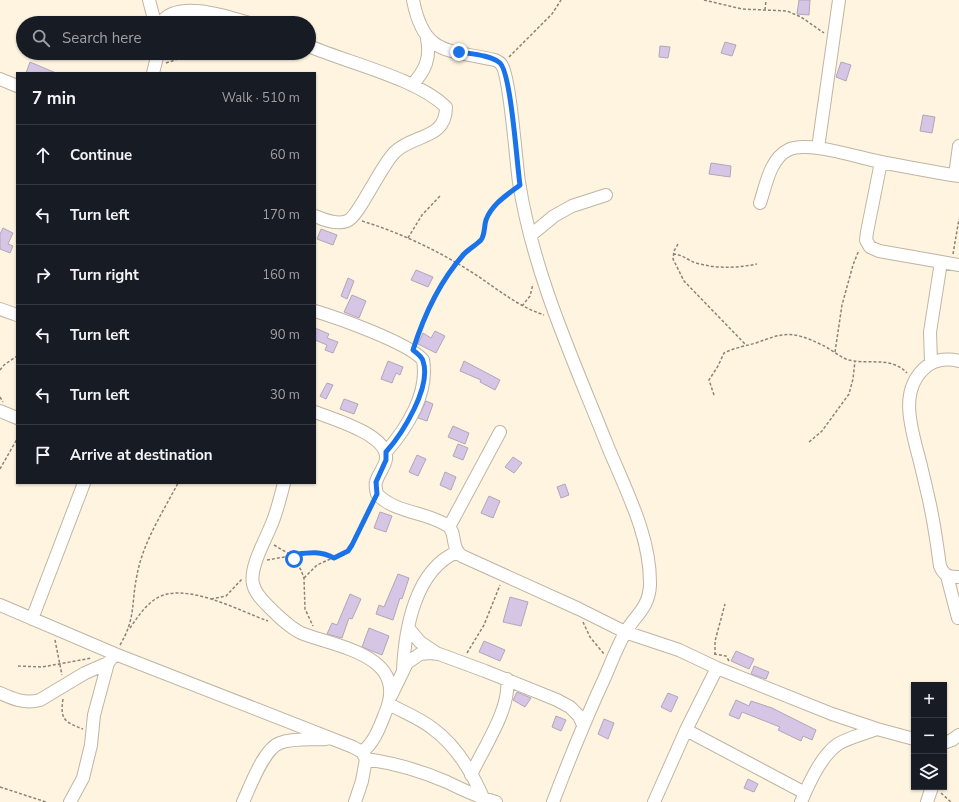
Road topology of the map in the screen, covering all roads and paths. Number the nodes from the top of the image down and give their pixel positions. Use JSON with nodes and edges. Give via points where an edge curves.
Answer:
{"nodes":[{"id":1,"x":149,"y":0,"type":"edge"},
{"id":2,"x":412,"y":0,"type":"edge"},
{"id":3,"x":561,"y":0,"type":"edge"},
{"id":4,"x":704,"y":0,"type":"edge"},
{"id":5,"x":766,"y":0,"type":"edge"},
{"id":6,"x":840,"y":0,"type":"edge"},
{"id":7,"x":765,"y":10,"type":"junction"},
{"id":8,"x":153,"y":16,"type":"edge"},
{"id":9,"x":164,"y":16,"type":"edge"},
{"id":10,"x":228,"y":16,"type":"edge"},
{"id":11,"x":427,"y":39,"type":"junction"},
{"id":12,"x":833,"y":41,"type":"junction"},
{"id":13,"x":316,"y":49,"type":"edge"},
{"id":14,"x":176,"y":60,"type":"edge"},
{"id":15,"x":156,"y":64,"type":"edge"},
{"id":16,"x":502,"y":64,"type":"junction"},
{"id":17,"x":0,"y":79,"type":"edge"},
{"id":18,"x":412,"y":85,"type":"junction"},
{"id":19,"x":16,"y":86,"type":"edge"},
{"id":20,"x":959,"y":146,"type":"edge"},
{"id":21,"x":818,"y":148,"type":"junction"},
{"id":22,"x":881,"y":162,"type":"junction"},
{"id":23,"x":957,"y":176,"type":"edge"},
{"id":24,"x":520,"y":185,"type":"junction"},
{"id":25,"x":606,"y":195,"type":"dead end"},
{"id":26,"x":440,"y":196,"type":"dead end"},
{"id":27,"x":760,"y":202,"type":"dead end"},
{"id":28,"x":316,"y":216,"type":"edge"},
{"id":29,"x":353,"y":218,"type":"junction"},
{"id":30,"x":959,"y":219,"type":"edge"},
{"id":31,"x":531,"y":235,"type":"junction"},
{"id":32,"x":408,"y":238,"type":"junction"},
{"id":33,"x":866,"y":240,"type":"junction"},
{"id":34,"x":678,"y":244,"type":"dead end"},
{"id":35,"x":673,"y":254,"type":"junction"},
{"id":36,"x":457,"y":263,"type":"junction"},
{"id":37,"x":951,"y":263,"type":"edge"},
{"id":38,"x":757,"y":264,"type":"dead end"},
{"id":39,"x":0,"y":309,"type":"edge"},
{"id":40,"x":316,"y":311,"type":"edge"},
{"id":41,"x":16,"y":315,"type":"edge"},
{"id":42,"x":557,"y":319,"type":"junction"},
{"id":43,"x":746,"y":345,"type":"junction"},
{"id":44,"x":413,"y":350,"type":"junction"},
{"id":45,"x":836,"y":352,"type":"junction"},
{"id":46,"x":16,"y":357,"type":"edge"},
{"id":47,"x":855,"y":361,"type":"junction"},
{"id":48,"x":959,"y":361,"type":"edge"},
{"id":49,"x":931,"y":363,"type":"junction"},
{"id":50,"x":0,"y":370,"type":"edge"},
{"id":51,"x":912,"y":384,"type":"junction"},
{"id":52,"x":714,"y":395,"type":"dead end"},
{"id":53,"x":0,"y":411,"type":"edge"},
{"id":54,"x":316,"y":412,"type":"edge"},
{"id":55,"x":16,"y":418,"type":"edge"},
{"id":56,"x":500,"y":432,"type":"dead end"},
{"id":57,"x":16,"y":441,"type":"edge"},
{"id":58,"x":809,"y":442,"type":"dead end"},
{"id":59,"x":386,"y":452,"type":"junction"},
{"id":60,"x":0,"y":469,"type":"edge"},
{"id":61,"x":84,"y":484,"type":"edge"},
{"id":62,"x":177,"y":484,"type":"edge"},
{"id":63,"x":284,"y":484,"type":"edge"},
{"id":64,"x":377,"y":494,"type":"junction"},
{"id":65,"x":449,"y":527,"type":"junction"},
{"id":66,"x":265,"y":541,"type":"junction"},
{"id":67,"x":457,"y":552,"type":"junction"},
{"id":68,"x":291,"y":555,"type":"junction"},
{"id":69,"x":334,"y":558,"type":"junction"},
{"id":70,"x":255,"y":566,"type":"junction"},
{"id":71,"x":504,"y":576,"type":"junction"},
{"id":72,"x":953,"y":576,"type":"edge"},
{"id":73,"x":304,"y":578,"type":"junction"},
{"id":74,"x":210,"y":599,"type":"junction"},
{"id":75,"x":725,"y":604,"type":"dead end"},
{"id":76,"x":0,"y":605,"type":"edge"},
{"id":77,"x":579,"y":609,"type":"junction"},
{"id":78,"x":958,"y":618,"type":"edge"},
{"id":79,"x":32,"y":619,"type":"junction"},
{"id":80,"x":272,"y":622,"type":"dead end"},
{"id":81,"x":54,"y":628,"type":"junction"},
{"id":82,"x":130,"y":628,"type":"junction"},
{"id":83,"x":409,"y":629,"type":"junction"},
{"id":84,"x":625,"y":632,"type":"junction"},
{"id":85,"x":322,"y":640,"type":"junction"},
{"id":86,"x":439,"y":654,"type":"junction"},
{"id":87,"x":111,"y":658,"type":"junction"},
{"id":88,"x":452,"y":659,"type":"junction"},
{"id":89,"x":59,"y":663,"type":"junction"},
{"id":90,"x":610,"y":665,"type":"junction"},
{"id":91,"x":18,"y":666,"type":"dead end"},
{"id":92,"x":717,"y":668,"type":"junction"},
{"id":93,"x":402,"y":671,"type":"junction"},
{"id":94,"x":507,"y":679,"type":"junction"},
{"id":95,"x":64,"y":685,"type":"junction"},
{"id":96,"x":0,"y":693,"type":"edge"},
{"id":97,"x":390,"y":700,"type":"junction"},
{"id":98,"x":583,"y":725,"type":"junction"},
{"id":99,"x":686,"y":730,"type":"junction"},
{"id":100,"x":876,"y":730,"type":"junction"},
{"id":101,"x":92,"y":732,"type":"junction"},
{"id":102,"x":959,"y":734,"type":"edge"},
{"id":103,"x":911,"y":738,"type":"edge"},
{"id":104,"x":331,"y":739,"type":"junction"},
{"id":105,"x":947,"y":744,"type":"edge"},
{"id":106,"x":364,"y":755,"type":"junction"},
{"id":107,"x":471,"y":775,"type":"junction"},
{"id":108,"x":0,"y":787,"type":"edge"},
{"id":109,"x":935,"y":790,"type":"edge"},
{"id":110,"x":937,"y":790,"type":"edge"},
{"id":111,"x":803,"y":798,"type":"edge"},
{"id":112,"x":485,"y":800,"type":"edge"},
{"id":113,"x":46,"y":802,"type":"edge"},
{"id":114,"x":70,"y":802,"type":"edge"},
{"id":115,"x":243,"y":802,"type":"edge"},
{"id":116,"x":355,"y":802,"type":"edge"},
{"id":117,"x":496,"y":802,"type":"edge"},
{"id":118,"x":553,"y":802,"type":"edge"},
{"id":119,"x":654,"y":802,"type":"edge"},
{"id":120,"x":927,"y":802,"type":"edge"},
{"id":121,"x":951,"y":802,"type":"edge"}],
"edges":[{"from":1,"to":8,"type":"street"},
{"from":2,"to":11,"type":"street"},
{"from":3,"to":16,"type":"path","via":[[552,14]]},
{"from":4,"to":7,"type":"path","via":[[742,9]]},
{"from":5,"to":7,"type":"path"},
{"from":6,"to":12,"type":"street"},
{"from":7,"to":12,"type":"path","via":[[793,13],[814,25]]},
{"from":9,"to":10,"type":"street","via":[[171,8],[196,5]]},
{"from":11,"to":16,"type":"street","via":[[444,49],[495,60]]},
{"from":11,"to":18,"type":"street","via":[[428,58]]},
{"from":12,"to":21,"type":"street"},
{"from":13,"to":18,"type":"street"},
{"from":14,"to":15,"type":"path"},
{"from":16,"to":24,"type":"street","via":[[506,74]]},
{"from":17,"to":19,"type":"street"},
{"from":18,"to":29,"type":"street","via":[[446,107],[446,115],[437,130],[407,143],[385,163]]},
{"from":20,"to":23,"type":"street"},
{"from":21,"to":22,"type":"street"},
{"from":21,"to":27,"type":"street","via":[[789,149],[781,155],[773,166]]},
{"from":22,"to":23,"type":"street"},
{"from":22,"to":33,"type":"street"},
{"from":24,"to":31,"type":"street"},
{"from":24,"to":36,"type":"path","via":[[498,202],[490,212],[483,237]]},
{"from":25,"to":31,"type":"street","via":[[572,206],[554,216]]},
{"from":26,"to":32,"type":"path","via":[[422,215]]},
{"from":28,"to":29,"type":"street","via":[[338,222]]},
{"from":29,"to":32,"type":"path"},
{"from":30,"to":37,"type":"path"},
{"from":31,"to":42,"type":"street"},
{"from":32,"to":36,"type":"path"},
{"from":33,"to":37,"type":"street","via":[[870,247],[879,251]]},
{"from":33,"to":45,"type":"path","via":[[857,254],[842,305]]},
{"from":34,"to":35,"type":"path"},
{"from":35,"to":38,"type":"path","via":[[716,267]]},
{"from":35,"to":43,"type":"path","via":[[675,266],[684,281]]},
{"from":36,"to":42,"type":"path","via":[[516,303]]},
{"from":36,"to":44,"type":"path","via":[[434,296]]},
{"from":37,"to":49,"type":"street","via":[[930,332]]},
{"from":39,"to":41,"type":"street"},
{"from":40,"to":44,"type":"street","via":[[336,317]]},
{"from":42,"to":84,"type":"street","via":[[636,515],[647,551],[650,588],[647,603]]},
{"from":43,"to":45,"type":"path","via":[[778,334],[792,334]]},
{"from":43,"to":52,"type":"path","via":[[724,353],[710,380]]},
{"from":44,"to":59,"type":"street","via":[[423,360],[422,384],[410,419]]},
{"from":45,"to":47,"type":"path","via":[[848,360]]},
{"from":46,"to":50,"type":"path"},
{"from":47,"to":51,"type":"path","via":[[894,364],[907,373]]},
{"from":47,"to":58,"type":"path","via":[[849,394],[822,430]]},
{"from":48,"to":49,"type":"street","via":[[942,360]]},
{"from":49,"to":51,"type":"street","via":[[919,372]]},
{"from":51,"to":72,"type":"street","via":[[909,414],[931,511],[940,566],[943,573]]},
{"from":53,"to":55,"type":"street"},
{"from":54,"to":59,"type":"street","via":[[361,431],[378,441]]},
{"from":56,"to":65,"type":"street"},
{"from":57,"to":60,"type":"path"},
{"from":59,"to":64,"type":"street","via":[[386,460],[376,482]]},
{"from":61,"to":79,"type":"street"},
{"from":62,"to":82,"type":"path","via":[[142,555]]},
{"from":63,"to":66,"type":"street"},
{"from":64,"to":65,"type":"street","via":[[394,506]]},
{"from":64,"to":69,"type":"path","via":[[348,551]]},
{"from":65,"to":67,"type":"street"},
{"from":66,"to":68,"type":"path"},
{"from":66,"to":70,"type":"street"},
{"from":67,"to":71,"type":"street"},
{"from":67,"to":83,"type":"street","via":[[438,564],[422,586]]},
{"from":68,"to":69,"type":"path","via":[[320,552]]},
{"from":68,"to":70,"type":"path"},
{"from":68,"to":73,"type":"path"},
{"from":69,"to":73,"type":"path","via":[[312,568]]},
{"from":70,"to":74,"type":"path","via":[[226,596]]},
{"from":70,"to":85,"type":"street","via":[[253,585],[257,595],[285,623]]},
{"from":71,"to":77,"type":"street"},
{"from":71,"to":88,"type":"path","via":[[487,618],[472,646],[466,654]]},
{"from":72,"to":78,"type":"street"},
{"from":73,"to":85,"type":"path","via":[[305,609]]},
{"from":74,"to":80,"type":"path"},
{"from":74,"to":82,"type":"path","via":[[190,593],[163,594],[147,605]]},
{"from":75,"to":92,"type":"path","via":[[714,646]]},
{"from":76,"to":79,"type":"street"},
{"from":77,"to":84,"type":"street"},
{"from":77,"to":90,"type":"path","via":[[588,632]]},
{"from":79,"to":81,"type":"street"},
{"from":81,"to":87,"type":"street"},
{"from":81,"to":89,"type":"path"},
{"from":82,"to":87,"type":"path"},
{"from":83,"to":86,"type":"street","via":[[420,642]]},
{"from":83,"to":93,"type":"street"},
{"from":84,"to":90,"type":"street"},
{"from":84,"to":92,"type":"street","via":[[679,650]]},
{"from":85,"to":97,"type":"street","via":[[368,657],[380,667],[388,677]]},
{"from":86,"to":88,"type":"street"},
{"from":86,"to":93,"type":"street","via":[[420,654]]},
{"from":87,"to":89,"type":"path"},
{"from":87,"to":95,"type":"street"},
{"from":87,"to":101,"type":"street","via":[[94,715]]},
{"from":87,"to":104,"type":"street"},
{"from":88,"to":94,"type":"street"},
{"from":89,"to":91,"type":"path","via":[[42,667]]},
{"from":90,"to":98,"type":"street"},
{"from":92,"to":99,"type":"street"},
{"from":92,"to":100,"type":"street"},
{"from":93,"to":97,"type":"street"},
{"from":94,"to":98,"type":"street","via":[[570,707],[579,716]]},
{"from":94,"to":107,"type":"street","via":[[504,704]]},
{"from":95,"to":96,"type":"street","via":[[40,700],[31,702]]},
{"from":95,"to":101,"type":"path","via":[[61,709],[64,719]]},
{"from":97,"to":106,"type":"street","via":[[375,737]]},
{"from":97,"to":107,"type":"street","via":[[432,728],[450,745]]},
{"from":98,"to":118,"type":"street"},
{"from":99,"to":111,"type":"street"},
{"from":99,"to":119,"type":"street"},
{"from":100,"to":103,"type":"street"},
{"from":100,"to":111,"type":"street","via":[[851,737],[828,753]]},
{"from":101,"to":114,"type":"street","via":[[82,778]]},
{"from":102,"to":105,"type":"street"},
{"from":104,"to":106,"type":"street","via":[[353,747]]},
{"from":104,"to":115,"type":"street","via":[[278,743],[266,756]]},
{"from":106,"to":112,"type":"street","via":[[430,775]]},
{"from":106,"to":116,"type":"street","via":[[366,768]]},
{"from":107,"to":112,"type":"street"},
{"from":108,"to":113,"type":"path"},
{"from":109,"to":120,"type":"street"},
{"from":110,"to":121,"type":"path"},
{"from":112,"to":117,"type":"street"}]}
